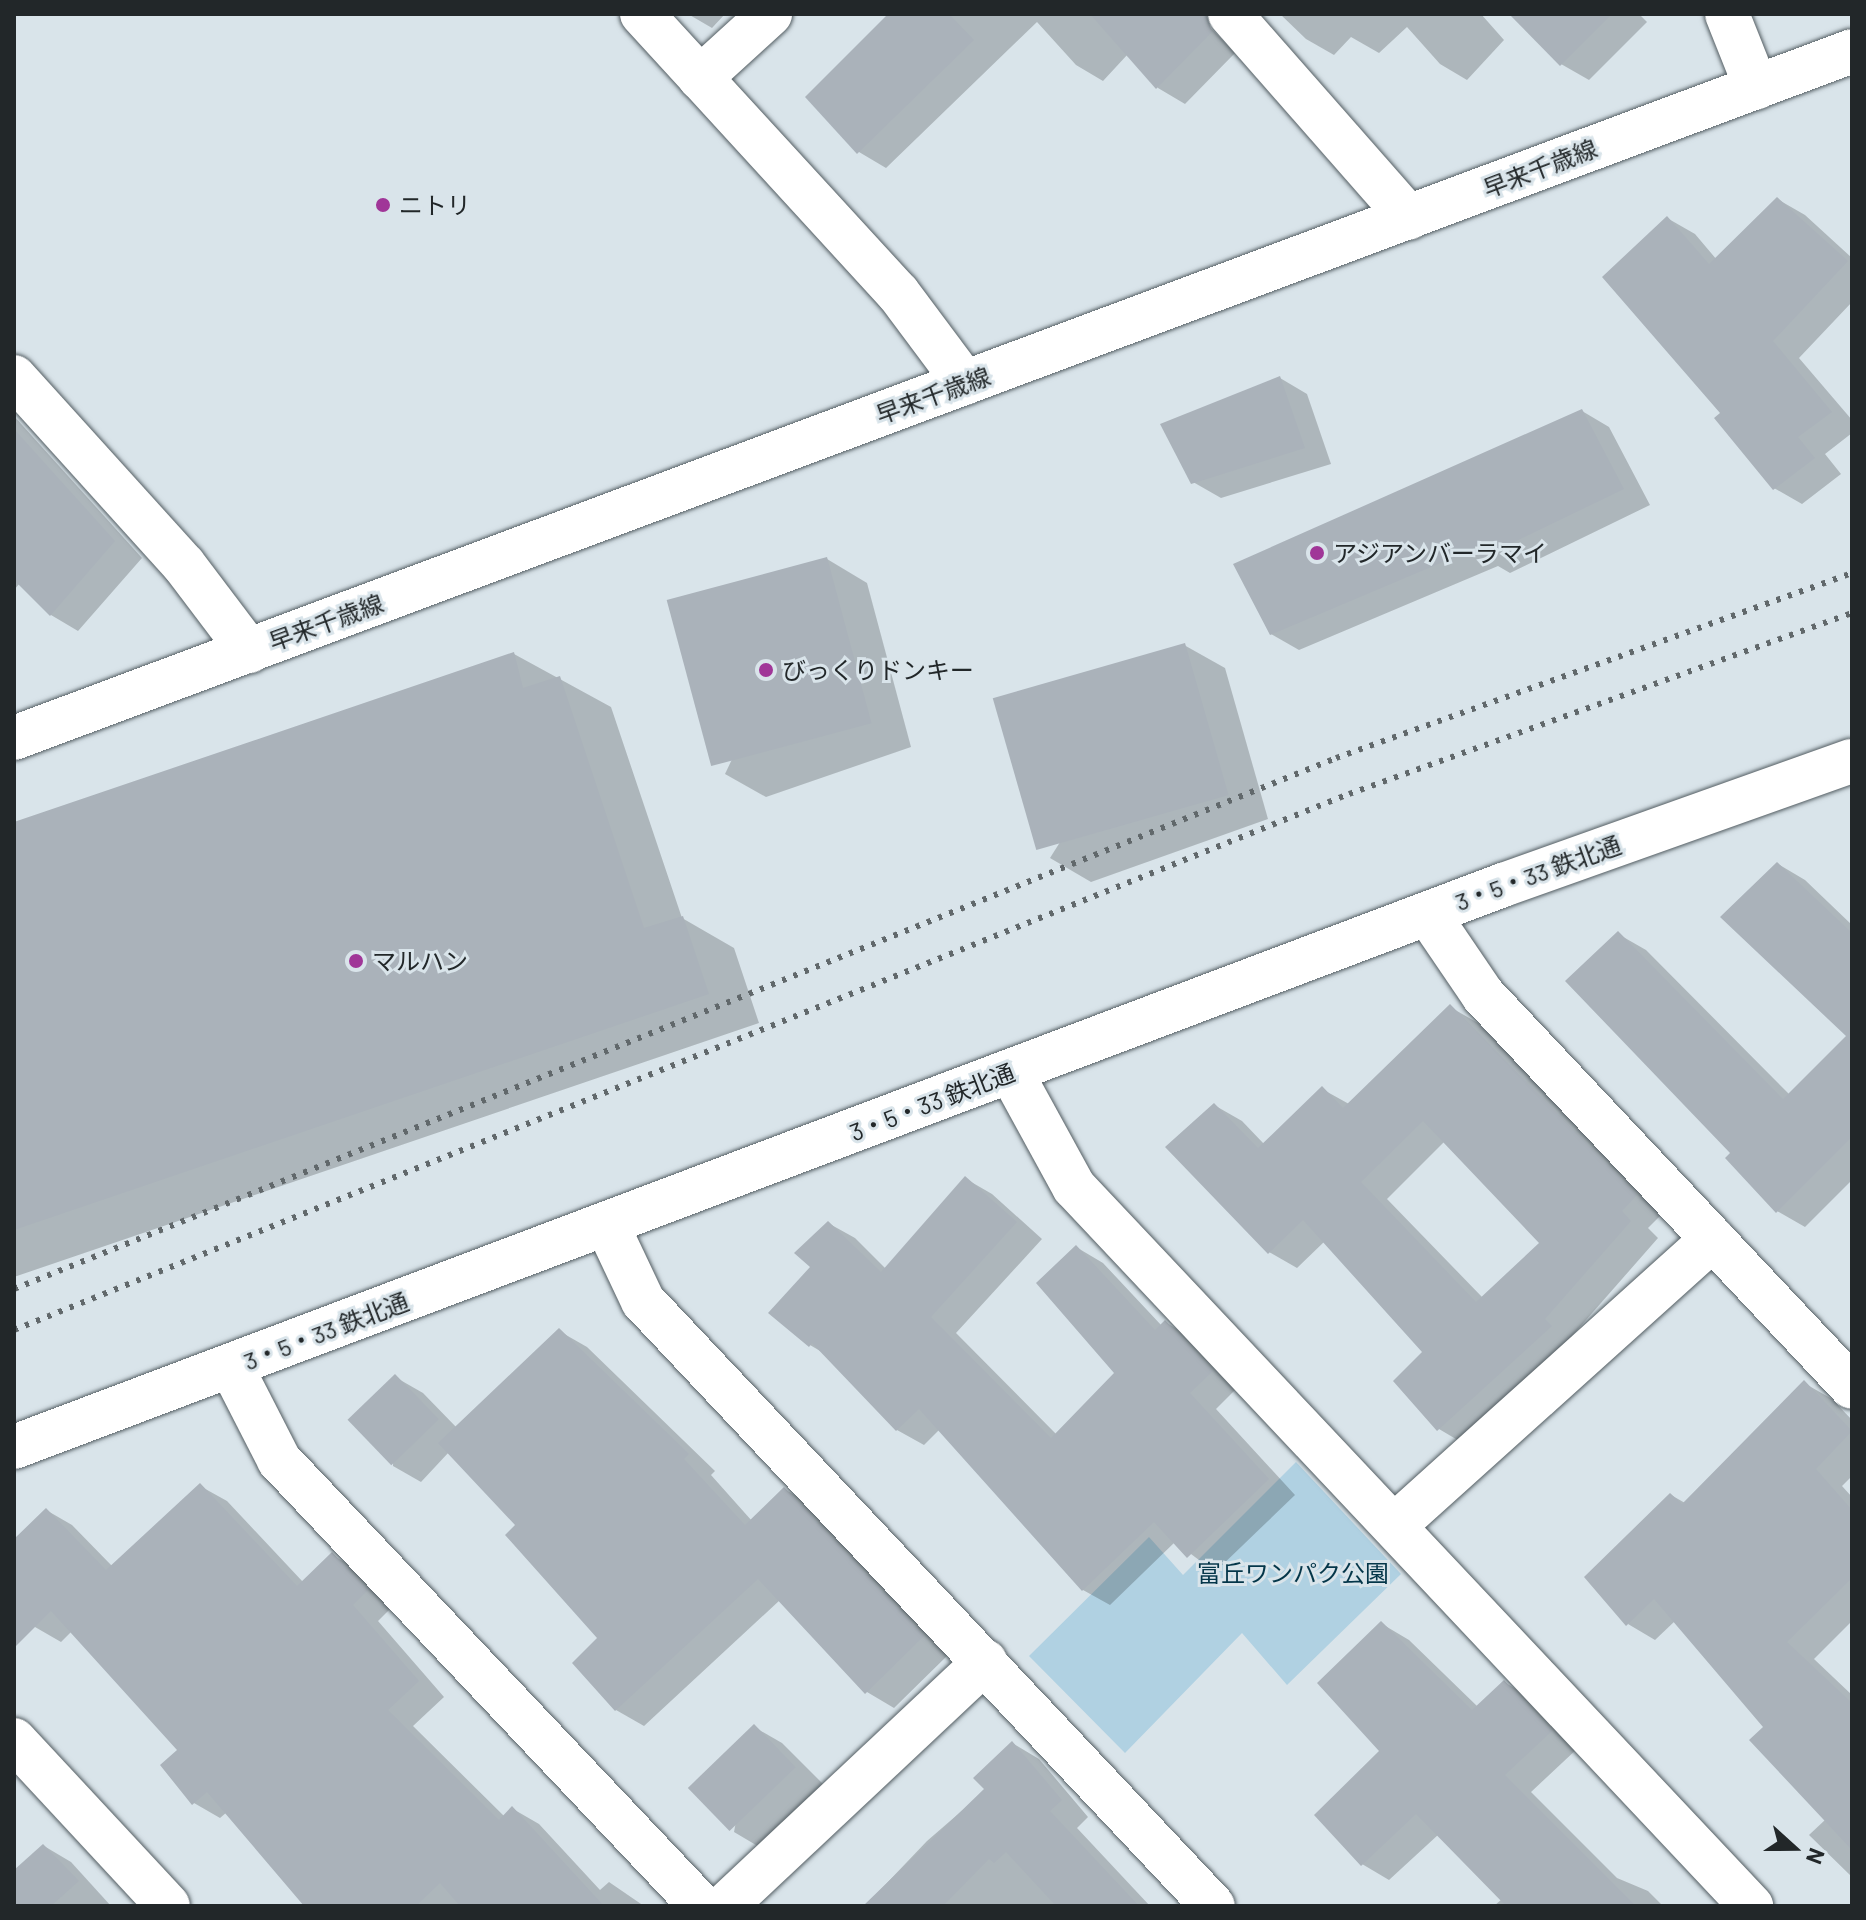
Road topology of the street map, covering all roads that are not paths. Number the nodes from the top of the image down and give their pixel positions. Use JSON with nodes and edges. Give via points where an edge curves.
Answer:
{"nodes":[{"id":1,"x":642,"y":14,"type":"edge"},
{"id":2,"x":770,"y":14,"type":"edge"},
{"id":3,"x":1230,"y":14,"type":"edge"},
{"id":4,"x":1727,"y":14,"type":"edge"},
{"id":5,"x":1852,"y":51,"type":"edge"},
{"id":6,"x":700,"y":78,"type":"junction"},
{"id":7,"x":1756,"y":87,"type":"junction"},
{"id":8,"x":1409,"y":218,"type":"junction"},
{"id":9,"x":14,"y":377,"type":"edge"},
{"id":10,"x":965,"y":383,"type":"junction"},
{"id":11,"x":249,"y":651,"type":"junction"},
{"id":12,"x":14,"y":738,"type":"edge"},
{"id":13,"x":1852,"y":761,"type":"edge"},
{"id":14,"x":1428,"y":914,"type":"junction"},
{"id":15,"x":1011,"y":1072,"type":"junction"},
{"id":16,"x":607,"y":1225,"type":"junction"},
{"id":17,"x":1713,"y":1239,"type":"junction"},
{"id":18,"x":231,"y":1366,"type":"junction"},
{"id":19,"x":1852,"y":1387,"type":"edge"},
{"id":20,"x":14,"y":1447,"type":"edge"},
{"id":21,"x":1394,"y":1526,"type":"junction"},
{"id":22,"x":985,"y":1662,"type":"junction"},
{"id":23,"x":20,"y":1758,"type":"edge"},
{"id":24,"x":168,"y":1906,"type":"edge"},
{"id":25,"x":701,"y":1906,"type":"edge"},
{"id":26,"x":725,"y":1906,"type":"edge"},
{"id":27,"x":1213,"y":1906,"type":"edge"},
{"id":28,"x":1751,"y":1906,"type":"edge"}],
"edges":[{"from":1,"to":6,"type":"street"},
{"from":2,"to":6,"type":"street"},
{"from":3,"to":8,"type":"street"},
{"from":4,"to":7,"type":"street"},
{"from":5,"to":7,"type":"street","name":"早来千歳線"},
{"from":6,"to":10,"type":"street","via":[[898,293]]},
{"from":7,"to":8,"type":"street","name":"早来千歳線"},
{"from":8,"to":10,"type":"street","name":"早来千歳線"},
{"from":9,"to":11,"type":"street","via":[[184,565]]},
{"from":10,"to":11,"type":"street","name":"早来千歳線"},
{"from":11,"to":12,"type":"street","name":"早来千歳線"},
{"from":13,"to":14,"type":"street","name":"3・5・33 鉄北通"},
{"from":14,"to":15,"type":"street","name":"3・5・33 鉄北通"},
{"from":14,"to":17,"type":"street","via":[[1483,995]]},
{"from":15,"to":16,"type":"street","name":"3・5・33 鉄北通"},
{"from":15,"to":21,"type":"street","via":[[1074,1187]]},
{"from":16,"to":18,"type":"street","name":"3・5・33 鉄北通"},
{"from":16,"to":22,"type":"street","via":[[643,1301]]},
{"from":17,"to":19,"type":"street"},
{"from":17,"to":21,"type":"street"},
{"from":18,"to":20,"type":"street","name":"3・5・33 鉄北通"},
{"from":18,"to":25,"type":"street","via":[[279,1460]]},
{"from":21,"to":28,"type":"street"},
{"from":22,"to":26,"type":"street"},
{"from":22,"to":27,"type":"street"},
{"from":23,"to":24,"type":"street"}]}
